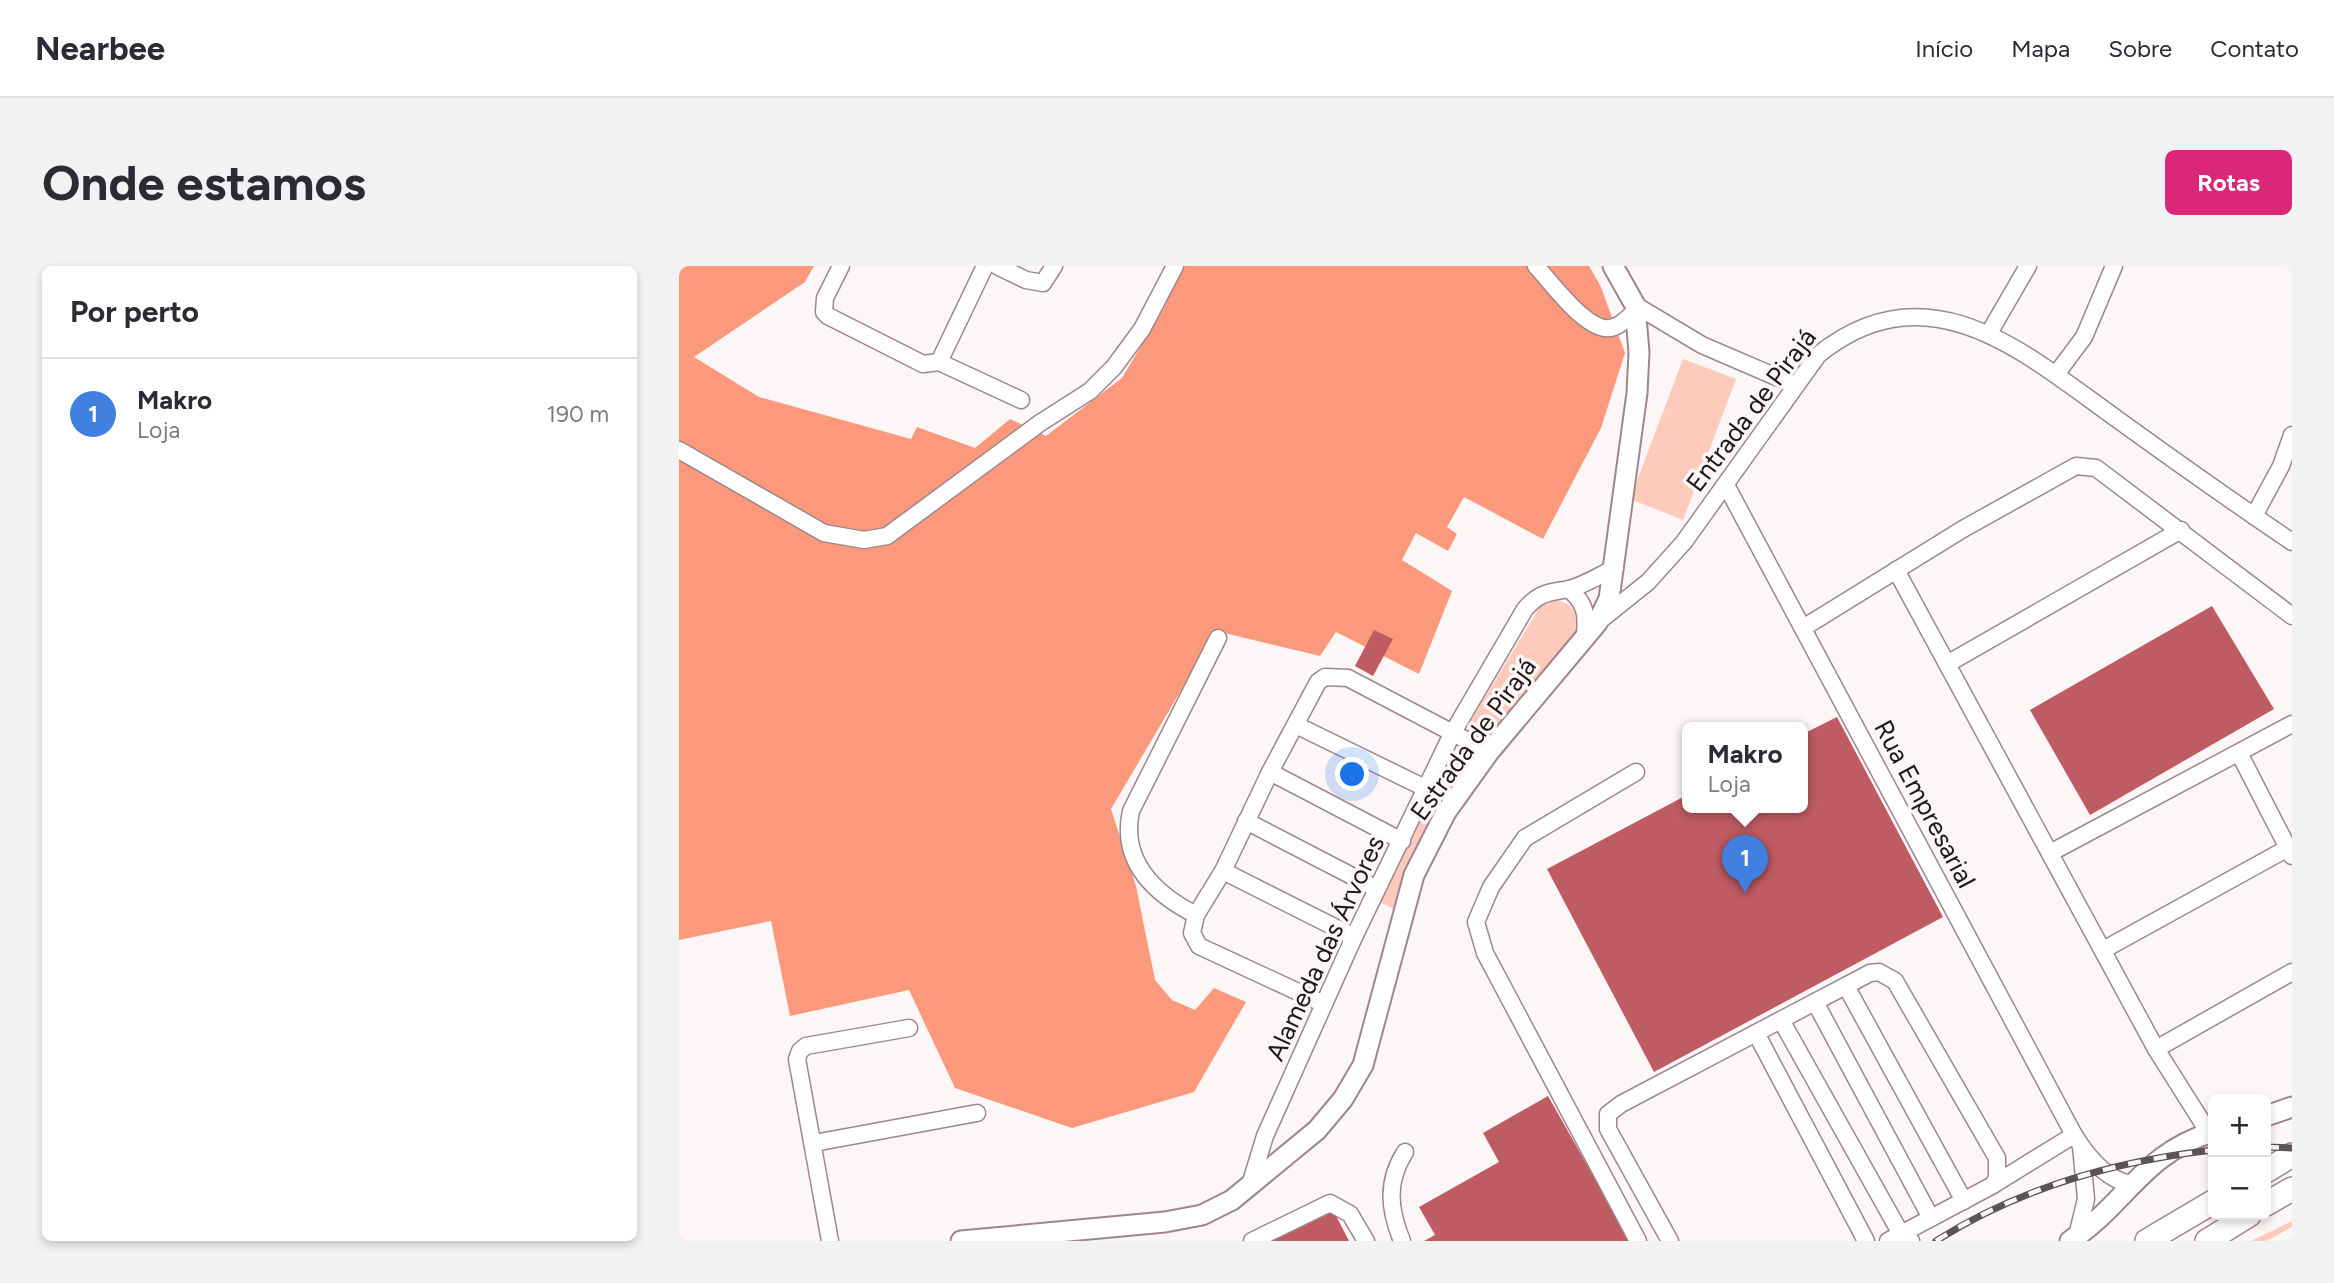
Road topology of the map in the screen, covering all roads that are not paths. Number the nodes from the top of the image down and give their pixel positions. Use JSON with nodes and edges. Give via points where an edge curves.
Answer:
{"nodes":[{"id":1,"x":841,"y":266,"type":"edge"},
{"id":2,"x":985,"y":266,"type":"edge"},
{"id":3,"x":997,"y":266,"type":"edge"},
{"id":4,"x":1175,"y":266,"type":"edge"},
{"id":5,"x":1536,"y":266,"type":"edge"},
{"id":6,"x":1613,"y":266,"type":"edge"},
{"id":7,"x":2028,"y":266,"type":"edge"},
{"id":8,"x":2114,"y":266,"type":"edge"},
{"id":9,"x":1051,"y":273,"type":"edge"},
{"id":10,"x":1635,"y":308,"type":"junction"},
{"id":11,"x":1991,"y":328,"type":"junction"},
{"id":12,"x":939,"y":362,"type":"junction"},
{"id":13,"x":2057,"y":373,"type":"junction"},
{"id":14,"x":1795,"y":385,"type":"junction"},
{"id":15,"x":1021,"y":400,"type":"dead end"},
{"id":16,"x":2292,"y":435,"type":"edge"},
{"id":17,"x":679,"y":450,"type":"edge"},
{"id":18,"x":1726,"y":485,"type":"junction"},
{"id":19,"x":2254,"y":516,"type":"junction"},
{"id":20,"x":2181,"y":530,"type":"junction"},
{"id":21,"x":2292,"y":542,"type":"edge"},
{"id":22,"x":1615,"y":568,"type":"junction"},
{"id":23,"x":1896,"y":570,"type":"junction"},
{"id":24,"x":1569,"y":589,"type":"junction"},
{"id":25,"x":2292,"y":617,"type":"edge"},
{"id":26,"x":1591,"y":628,"type":"junction"},
{"id":27,"x":1803,"y":628,"type":"junction"},
{"id":28,"x":1218,"y":638,"type":"dead end"},
{"id":29,"x":1947,"y":664,"type":"junction"},
{"id":30,"x":2292,"y":724,"type":"edge"},
{"id":31,"x":1296,"y":725,"type":"junction"},
{"id":32,"x":1452,"y":734,"type":"junction"},
{"id":33,"x":1489,"y":752,"type":"junction"},
{"id":34,"x":2239,"y":752,"type":"junction"},
{"id":35,"x":1270,"y":772,"type":"junction"},
{"id":36,"x":1636,"y":772,"type":"dead end"},
{"id":37,"x":1427,"y":789,"type":"junction"},
{"id":38,"x":1245,"y":821,"type":"junction"},
{"id":39,"x":1402,"y":841,"type":"junction"},
{"id":40,"x":2290,"y":852,"type":"edge"},
{"id":41,"x":2050,"y":853,"type":"junction"},
{"id":42,"x":1223,"y":871,"type":"junction"},
{"id":43,"x":1377,"y":890,"type":"junction"},
{"id":44,"x":1196,"y":915,"type":"junction"},
{"id":45,"x":1354,"y":937,"type":"junction"},
{"id":46,"x":2103,"y":950,"type":"junction"},
{"id":47,"x":2292,"y":972,"type":"edge"},
{"id":48,"x":1846,"y":986,"type":"junction"},
{"id":49,"x":1815,"y":1002,"type":"junction"},
{"id":50,"x":1324,"y":1004,"type":"junction"},
{"id":51,"x":1781,"y":1020,"type":"junction"},
{"id":52,"x":909,"y":1028,"type":"dead end"},
{"id":53,"x":1756,"y":1033,"type":"junction"},
{"id":54,"x":2157,"y":1049,"type":"junction"},
{"id":55,"x":2292,"y":1107,"type":"edge"},
{"id":56,"x":977,"y":1113,"type":"dead end"},
{"id":57,"x":2271,"y":1114,"type":"edge"},
{"id":58,"x":2208,"y":1128,"type":"edge"},
{"id":59,"x":2208,"y":1134,"type":"edge"},
{"id":60,"x":2077,"y":1140,"type":"junction"},
{"id":61,"x":814,"y":1143,"type":"junction"},
{"id":62,"x":1405,"y":1152,"type":"dead end"},
{"id":63,"x":2292,"y":1156,"type":"edge"},
{"id":64,"x":2271,"y":1168,"type":"edge"},
{"id":65,"x":2131,"y":1184,"type":"junction"},
{"id":66,"x":1250,"y":1185,"type":"junction"},
{"id":67,"x":1993,"y":1185,"type":"junction"},
{"id":68,"x":2292,"y":1189,"type":"edge"},
{"id":69,"x":1963,"y":1201,"type":"junction"},
{"id":70,"x":2271,"y":1201,"type":"edge"},
{"id":71,"x":2208,"y":1205,"type":"edge"},
{"id":72,"x":1931,"y":1218,"type":"junction"},
{"id":73,"x":2241,"y":1220,"type":"edge"},
{"id":74,"x":1900,"y":1239,"type":"edge"},
{"id":75,"x":2074,"y":1239,"type":"edge"},
{"id":76,"x":830,"y":1241,"type":"edge"},
{"id":77,"x":961,"y":1241,"type":"edge"},
{"id":78,"x":1252,"y":1241,"type":"edge"},
{"id":79,"x":1366,"y":1241,"type":"edge"},
{"id":80,"x":1402,"y":1241,"type":"edge"},
{"id":81,"x":1638,"y":1241,"type":"edge"},
{"id":82,"x":1670,"y":1241,"type":"edge"},
{"id":83,"x":1866,"y":1241,"type":"edge"},
{"id":84,"x":2147,"y":1241,"type":"edge"},
{"id":85,"x":2207,"y":1241,"type":"edge"}],
"edges":[{"from":1,"to":12,"type":"street","via":[[825,298],[828,316],[923,365]]},
{"from":2,"to":12,"type":"street"},
{"from":3,"to":9,"type":"street","via":[[1043,283]]},
{"from":4,"to":17,"type":"street","via":[[1142,329],[1114,368],[1090,391],[887,536],[864,540],[824,533]]},
{"from":5,"to":10,"type":"street","via":[[1581,316],[1597,327],[1613,328]]},
{"from":6,"to":10,"type":"main road"},
{"from":7,"to":11,"type":"street"},
{"from":8,"to":13,"type":"street","via":[[2084,337]]},
{"from":10,"to":14,"type":"street","via":[[1702,345]]},
{"from":10,"to":22,"type":"main road","name":"Estrada de Pirajá","via":[[1637,393]]},
{"from":11,"to":13,"type":"street","name":"Entrada de Pirajá"},
{"from":11,"to":14,"type":"street","name":"Entrada de Pirajá","via":[[1925,310],[1864,318],[1839,334]]},
{"from":12,"to":15,"type":"street"},
{"from":13,"to":19,"type":"street","name":"Entrada de Pirajá"},
{"from":14,"to":18,"type":"street","name":"Entrada de Pirajá"},
{"from":16,"to":19,"type":"street"},
{"from":18,"to":26,"type":"street","name":"Entrada de Pirajá","via":[[1665,564]]},
{"from":18,"to":27,"type":"street","name":"Rua Empresarial"},
{"from":19,"to":21,"type":"street","name":"Entrada de Pirajá"},
{"from":20,"to":23,"type":"street","via":[[2096,468],[2077,466]]},
{"from":20,"to":25,"type":"street"},
{"from":20,"to":29,"type":"street"},
{"from":22,"to":24,"type":"street","name":"Alameda das Árvores"},
{"from":22,"to":26,"type":"main road","name":"Estrada de Pirajá","via":[[1609,599]]},
{"from":23,"to":27,"type":"street"},
{"from":23,"to":29,"type":"street"},
{"from":24,"to":26,"type":"street","via":[[1584,604]]},
{"from":24,"to":32,"type":"street","name":"Alameda das Árvores","via":[[1537,595],[1525,609]]},
{"from":26,"to":33,"type":"main road","name":"Estrada de Pirajá"},
{"from":27,"to":60,"type":"street","name":"Rua Empresarial"},
{"from":28,"to":44,"type":"street","via":[[1129,823],[1129,836],[1145,878],[1165,898]]},
{"from":29,"to":41,"type":"street"},
{"from":30,"to":34,"type":"street"},
{"from":31,"to":32,"type":"street","via":[[1318,682],[1336,676],[1348,678]]},
{"from":31,"to":35,"type":"street"},
{"from":31,"to":37,"type":"street"},
{"from":32,"to":33,"type":"street"},
{"from":32,"to":37,"type":"street","name":"Alameda das Árvores"},
{"from":33,"to":66,"type":"main road","name":"Estrada de Pirajá","via":[[1446,812],[1414,875],[1369,1043],[1354,1082],[1331,1115]]},
{"from":34,"to":40,"type":"street"},
{"from":34,"to":41,"type":"street"},
{"from":35,"to":38,"type":"street"},
{"from":35,"to":39,"type":"street"},
{"from":36,"to":81,"type":"street","via":[[1524,838],[1491,887],[1476,922],[1485,953]]},
{"from":37,"to":39,"type":"street","name":"Alameda das Árvores"},
{"from":38,"to":42,"type":"street"},
{"from":38,"to":43,"type":"street"},
{"from":39,"to":43,"type":"street","name":"Alameda das Árvores"},
{"from":40,"to":46,"type":"street"},
{"from":41,"to":46,"type":"street"},
{"from":42,"to":44,"type":"street"},
{"from":42,"to":45,"type":"street"},
{"from":43,"to":45,"type":"street","name":"Alameda das Árvores"},
{"from":44,"to":50,"type":"street","via":[[1192,937],[1199,946]]},
{"from":45,"to":50,"type":"street","name":"Alameda das Árvores"},
{"from":46,"to":54,"type":"street"},
{"from":47,"to":54,"type":"street"},
{"from":48,"to":49,"type":"street"},
{"from":48,"to":67,"type":"street","via":[[1879,972],[1895,982],[1997,1158]]},
{"from":48,"to":69,"type":"street"},
{"from":49,"to":51,"type":"street"},
{"from":49,"to":72,"type":"street"},
{"from":50,"to":66,"type":"street","name":"Alameda das Árvores","via":[[1265,1136]]},
{"from":51,"to":53,"type":"street"},
{"from":51,"to":74,"type":"street"},
{"from":52,"to":61,"type":"street","via":[[806,1046],[800,1051],[797,1059]]},
{"from":53,"to":82,"type":"street","via":[[1608,1114],[1608,1129]]},
{"from":53,"to":83,"type":"street"},
{"from":54,"to":58,"type":"street"},
{"from":55,"to":57,"type":"main road"},
{"from":56,"to":61,"type":"street"},
{"from":59,"to":65,"type":"main road","via":[[2172,1149]]},
{"from":60,"to":65,"type":"street","name":"Rua Empresarial","via":[[2093,1162],[2115,1179]]},
{"from":60,"to":67,"type":"street"},
{"from":60,"to":75,"type":"street","name":"Rua Empresarial","via":[[2086,1199]]},
{"from":61,"to":76,"type":"street"},
{"from":62,"to":80,"type":"street","via":[[1390,1184],[1394,1220]]},
{"from":63,"to":64,"type":"highway"},
{"from":65,"to":75,"type":"main road"},
{"from":66,"to":77,"type":"main road","name":"Estrada de Pirajá","via":[[1215,1209],[1191,1218]]},
{"from":67,"to":69,"type":"street"},
{"from":68,"to":70,"type":"highway"},
{"from":69,"to":72,"type":"street"},
{"from":71,"to":84,"type":"highway"},
{"from":72,"to":74,"type":"street"},
{"from":73,"to":85,"type":"highway"},
{"from":78,"to":79,"type":"street","via":[[1330,1203],[1350,1214]]}]}
